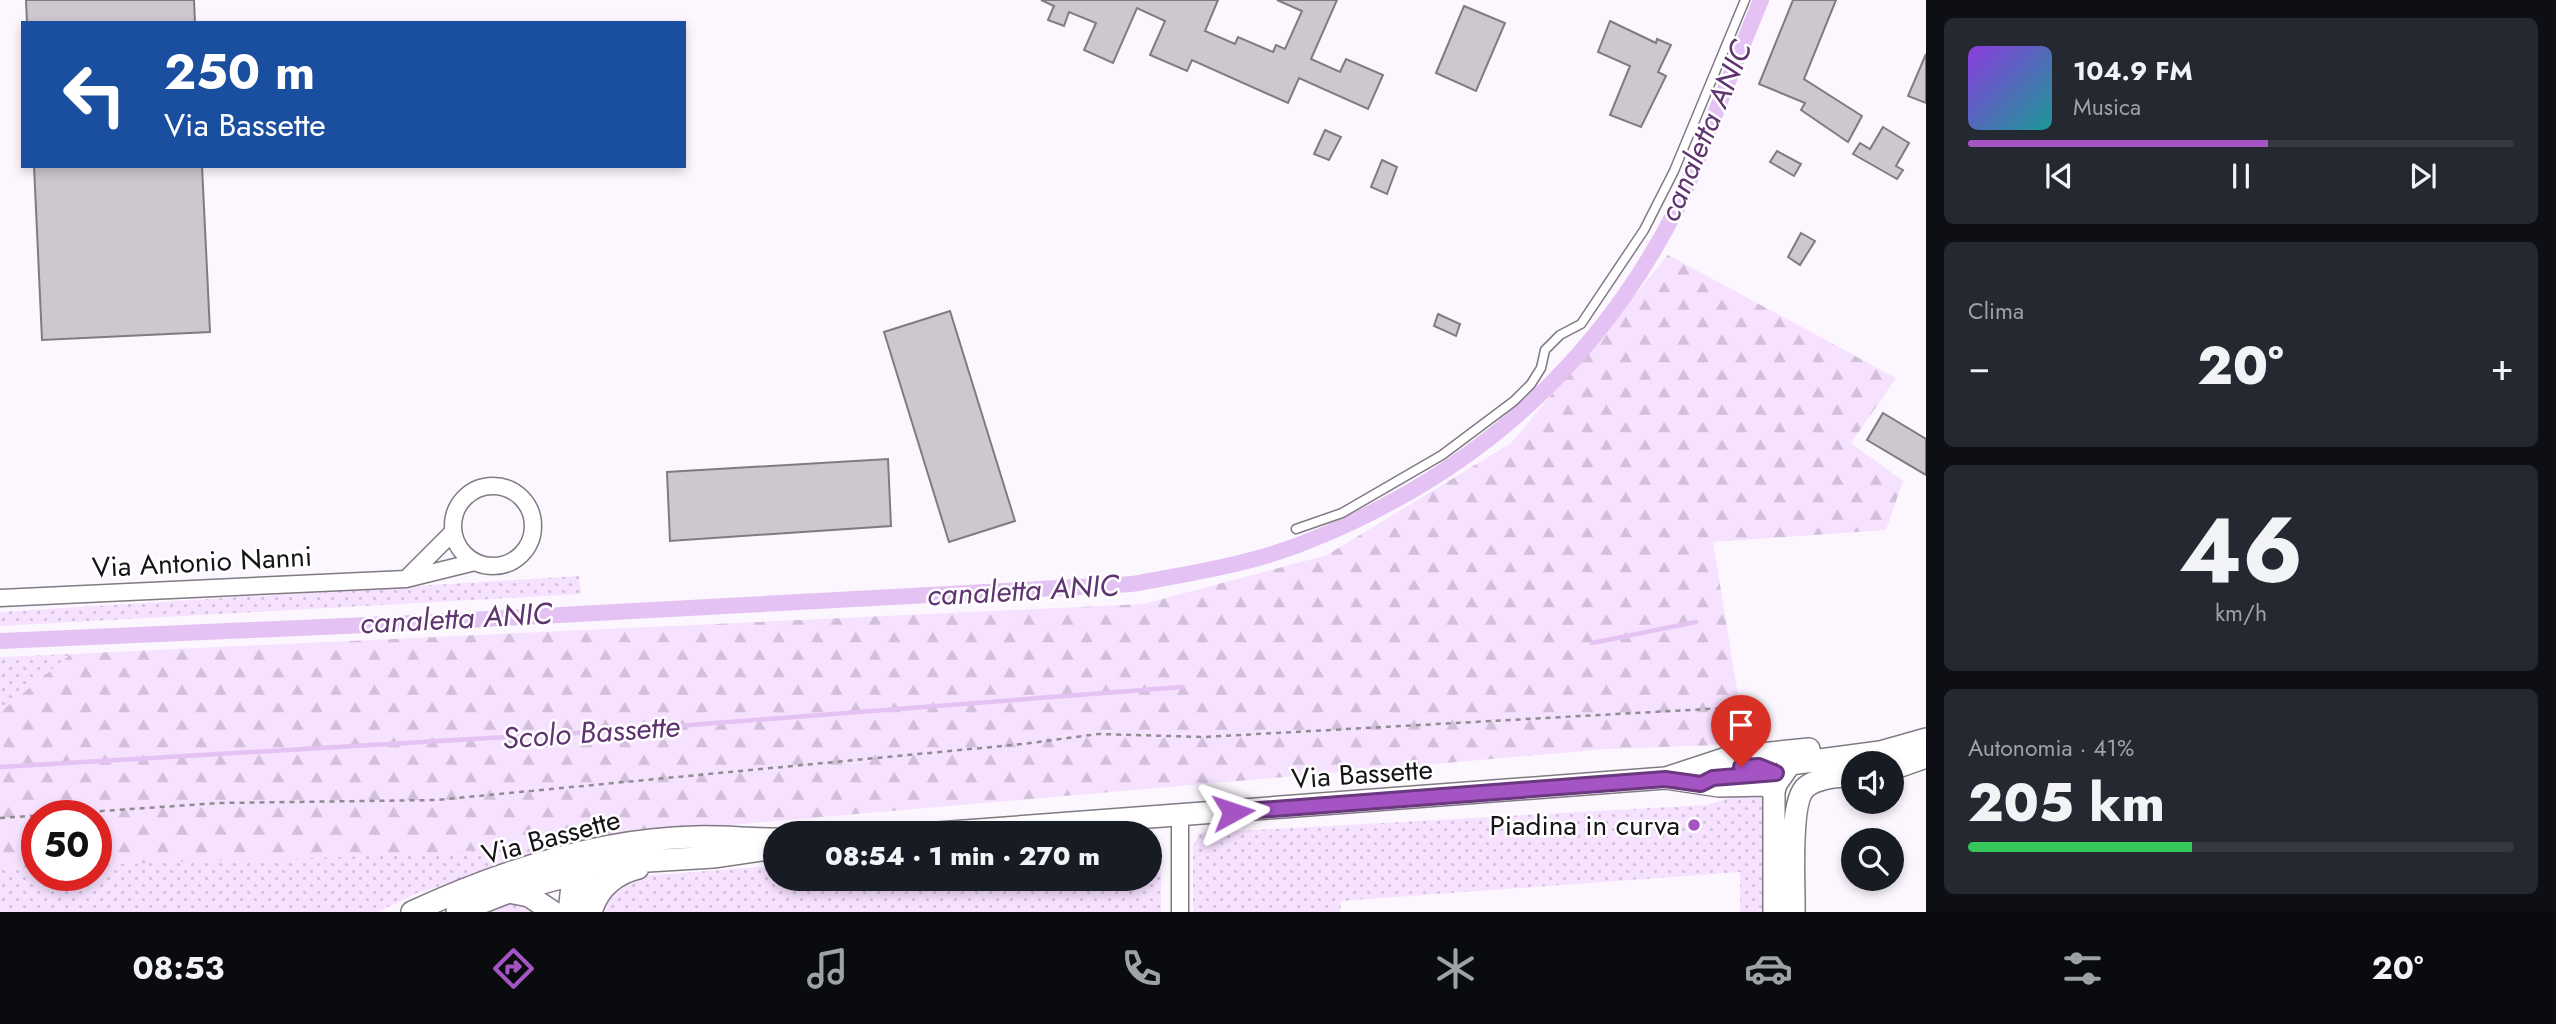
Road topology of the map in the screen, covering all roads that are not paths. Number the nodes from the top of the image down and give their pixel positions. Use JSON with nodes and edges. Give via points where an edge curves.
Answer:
{"nodes":[{"id":1,"x":1745,"y":0,"type":"edge"},
{"id":2,"x":1296,"y":529,"type":"dead end"},
{"id":3,"x":453,"y":532,"type":"junction"},
{"id":4,"x":475,"y":562,"type":"junction"},
{"id":5,"x":406,"y":579,"type":"junction"},
{"id":6,"x":0,"y":598,"type":"edge"},
{"id":7,"x":1926,"y":738,"type":"edge"},
{"id":8,"x":1926,"y":756,"type":"edge"},
{"id":9,"x":1904,"y":759,"type":"edge"},
{"id":10,"x":1904,"y":764,"type":"edge"},
{"id":11,"x":1841,"y":767,"type":"edge"},
{"id":12,"x":1700,"y":775,"type":"junction"},
{"id":13,"x":1841,"y":776,"type":"edge"},
{"id":14,"x":1780,"y":780,"type":"junction"},
{"id":15,"x":1180,"y":816,"type":"junction"},
{"id":16,"x":1109,"y":821,"type":"edge"},
{"id":17,"x":746,"y":838,"type":"junction"},
{"id":18,"x":763,"y":839,"type":"edge"},
{"id":19,"x":763,"y":850,"type":"edge"},
{"id":20,"x":664,"y":862,"type":"junction"},
{"id":21,"x":582,"y":871,"type":"junction"},
{"id":22,"x":509,"y":892,"type":"junction"},
{"id":23,"x":414,"y":911,"type":"edge"},
{"id":24,"x":457,"y":912,"type":"edge"},
{"id":25,"x":553,"y":912,"type":"edge"},
{"id":26,"x":569,"y":912,"type":"edge"},
{"id":27,"x":589,"y":912,"type":"edge"},
{"id":28,"x":1180,"y":912,"type":"edge"},
{"id":29,"x":1774,"y":912,"type":"edge"},
{"id":30,"x":1786,"y":912,"type":"edge"},
{"id":31,"x":1794,"y":912,"type":"edge"}],
"edges":[{"from":1,"to":2,"type":"lane","via":[[1674,171],[1644,230],[1581,324],[1545,349],[1531,384],[1442,455],[1342,513]]},
{"from":3,"to":4,"type":"street","via":[[465,555]]},
{"from":3,"to":4,"type":"street","name":"Via Antonio Nanni","via":[[458,506],[477,489],[503,487],[526,502],[533,529],[522,554],[500,566]]},
{"from":3,"to":5,"type":"street","name":"Via Antonio Nanni"},
{"from":4,"to":5,"type":"street","name":"Via Antonio Nanni"},
{"from":5,"to":6,"type":"street","name":"Via Antonio Nanni"},
{"from":7,"to":14,"type":"main road","name":"Via Bassette"},
{"from":8,"to":9,"type":"main road"},
{"from":8,"to":10,"type":"main road"},
{"from":11,"to":14,"type":"main road","name":"Via Bassette"},
{"from":12,"to":14,"type":"main road","name":"Via Bassette"},
{"from":12,"to":14,"type":"main road","name":"Via Bassette","via":[[1730,757]]},
{"from":12,"to":15,"type":"main road","name":"Via Bassette"},
{"from":13,"to":14,"type":"main road","name":"Via Bassette"},
{"from":14,"to":29,"type":"main road"},
{"from":14,"to":30,"type":"main road"},
{"from":14,"to":31,"type":"main road","via":[[1795,808]]},
{"from":15,"to":16,"type":"main road","name":"Via Bassette"},
{"from":15,"to":28,"type":"street"},
{"from":17,"to":18,"type":"main road","name":"Via Bassette"},
{"from":17,"to":21,"type":"main road","name":"Via Bassette","via":[[592,859]]},
{"from":17,"to":23,"type":"main road","name":"Via Bassette","via":[[694,837],[590,850]]},
{"from":19,"to":20,"type":"main road","name":"Via Bassette"},
{"from":20,"to":21,"type":"main road","name":"Via Bassette","via":[[623,862]]},
{"from":20,"to":27,"type":"main road","via":[[626,871],[609,881]]},
{"from":21,"to":22,"type":"main road","name":"Via Bassette"},
{"from":21,"to":23,"type":"main road","name":"Via Bassette","via":[[568,864],[436,911]]},
{"from":21,"to":26,"type":"main road"},
{"from":21,"to":27,"type":"main road"},
{"from":22,"to":24,"type":"main road","name":"Via Bassette"},
{"from":22,"to":25,"type":"main road","via":[[528,896]]}]}
